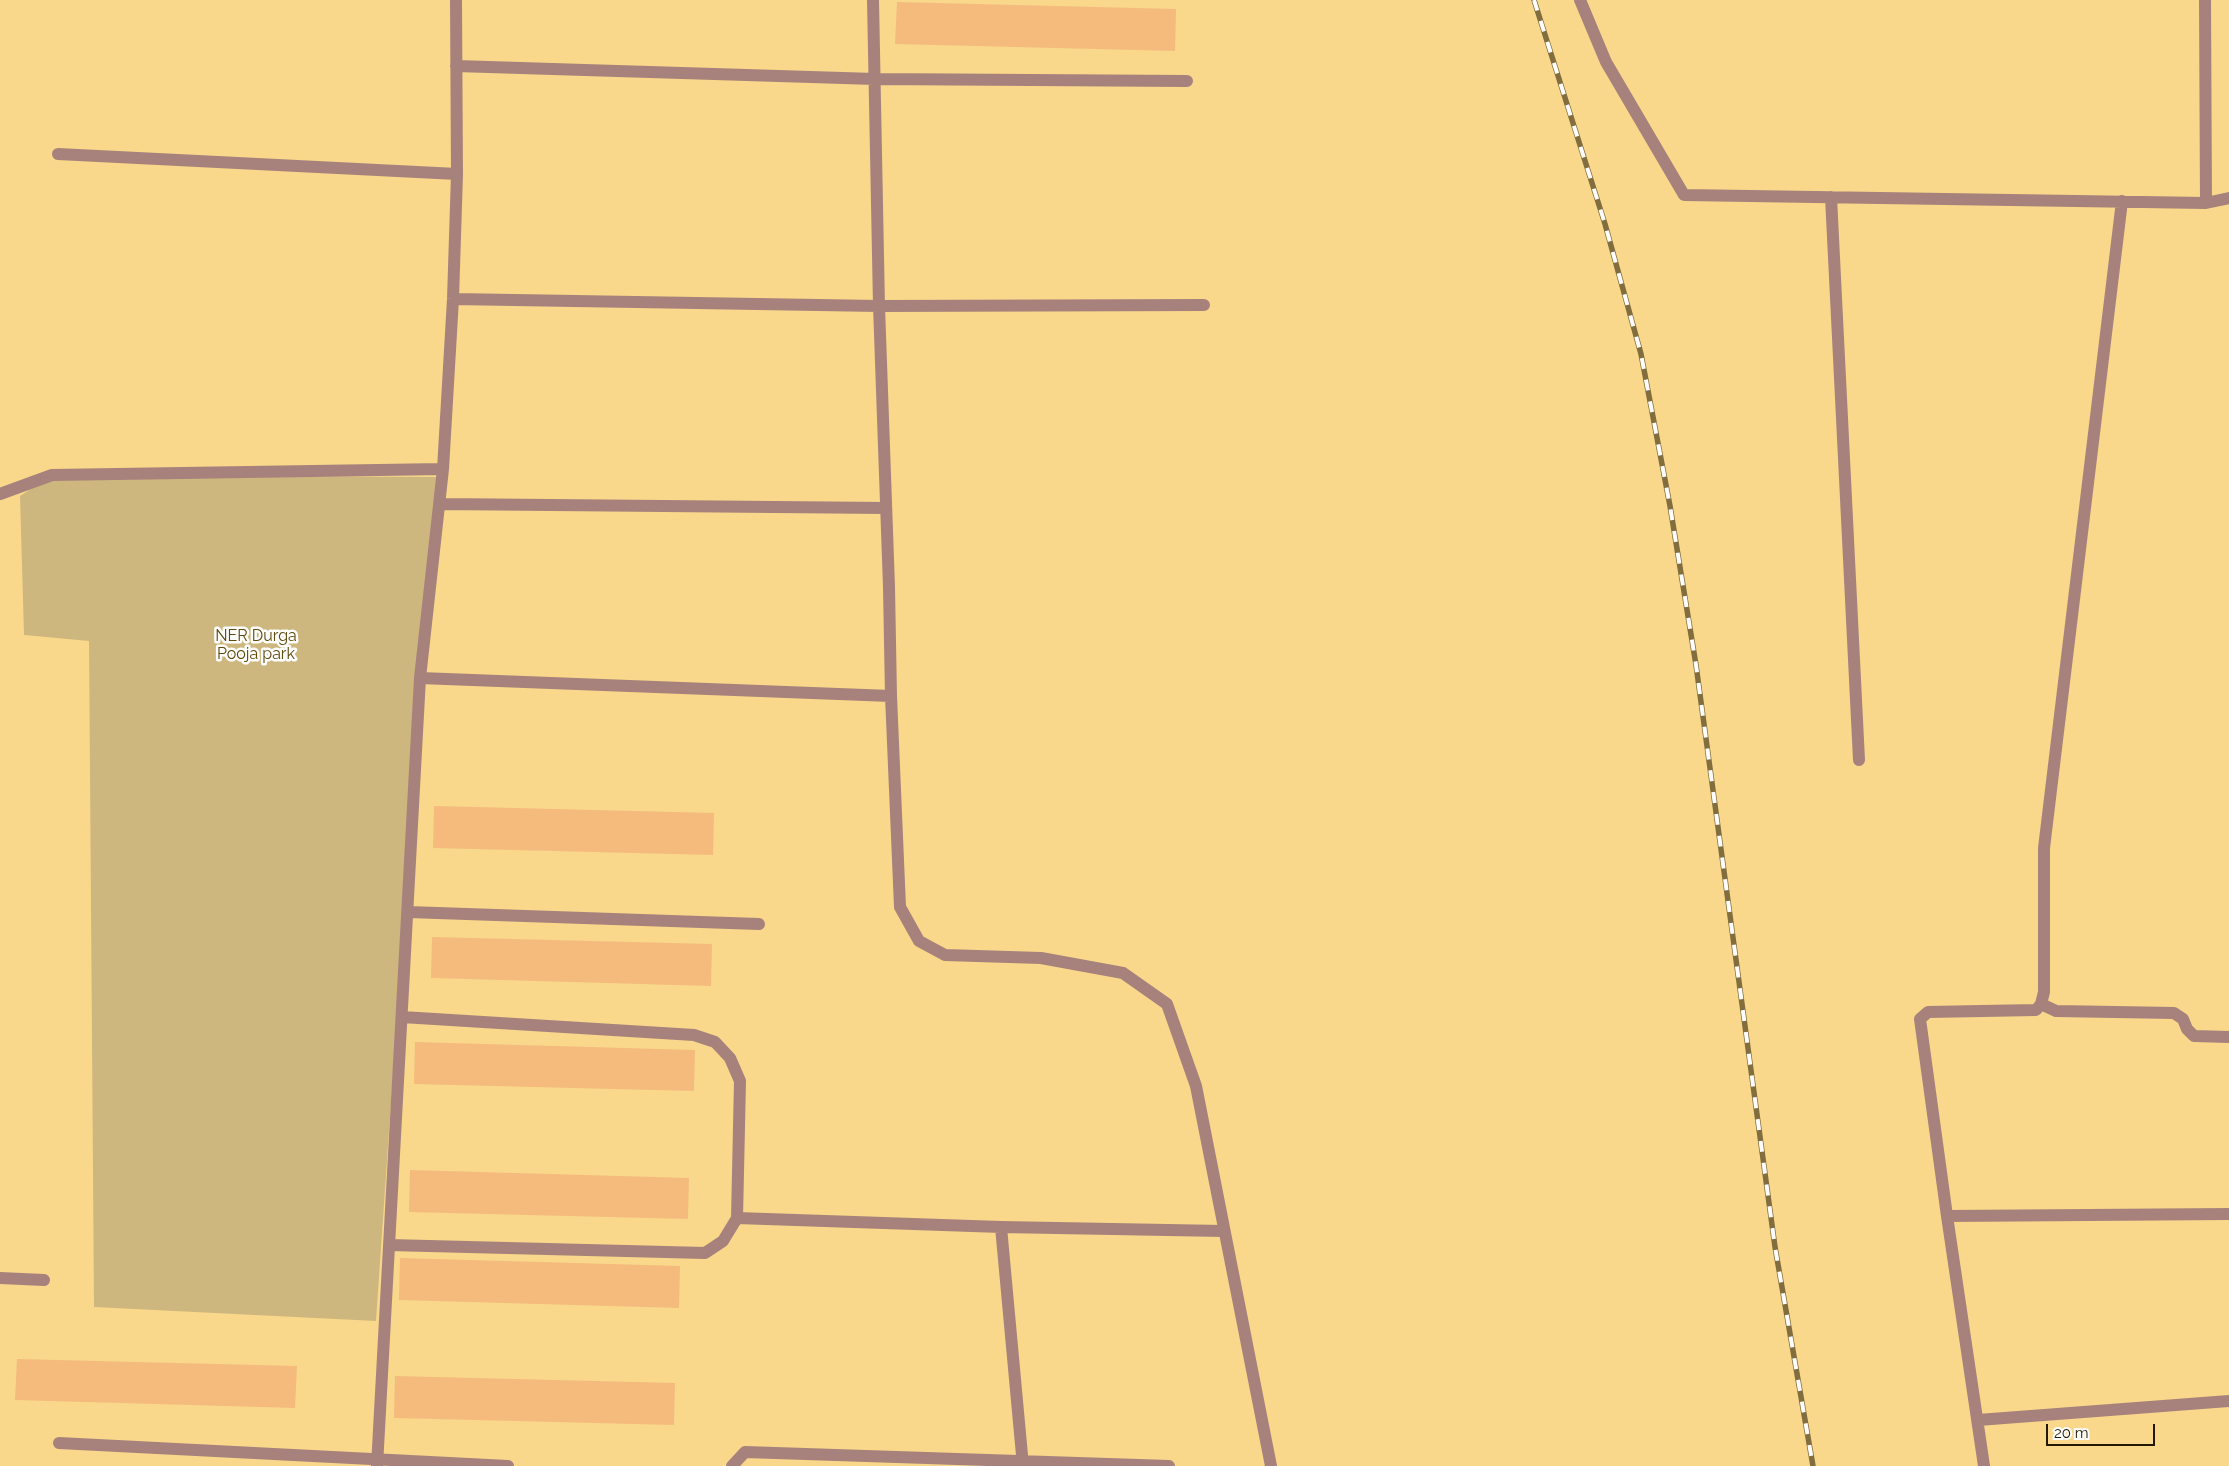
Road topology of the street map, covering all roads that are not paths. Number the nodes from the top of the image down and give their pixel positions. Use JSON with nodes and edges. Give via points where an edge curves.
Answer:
{"nodes":[{"id":1,"x":456,"y":0,"type":"edge"},
{"id":2,"x":873,"y":0,"type":"edge"},
{"id":3,"x":1580,"y":0,"type":"edge"},
{"id":4,"x":2205,"y":0,"type":"edge"},
{"id":5,"x":456,"y":66,"type":"junction"},
{"id":6,"x":875,"y":79,"type":"junction"},
{"id":7,"x":1187,"y":81,"type":"dead end"},
{"id":8,"x":58,"y":154,"type":"dead end"},
{"id":9,"x":457,"y":174,"type":"junction"},
{"id":10,"x":1831,"y":197,"type":"junction"},
{"id":11,"x":2229,"y":198,"type":"edge"},
{"id":12,"x":2122,"y":201,"type":"junction"},
{"id":13,"x":2206,"y":203,"type":"junction"},
{"id":14,"x":453,"y":299,"type":"junction"},
{"id":15,"x":1204,"y":305,"type":"dead end"},
{"id":16,"x":879,"y":306,"type":"junction"},
{"id":17,"x":443,"y":469,"type":"junction"},
{"id":18,"x":0,"y":494,"type":"edge"},
{"id":19,"x":439,"y":504,"type":"junction"},
{"id":20,"x":886,"y":508,"type":"junction"},
{"id":21,"x":420,"y":678,"type":"junction"},
{"id":22,"x":891,"y":696,"type":"junction"},
{"id":23,"x":1859,"y":760,"type":"dead end"},
{"id":24,"x":408,"y":912,"type":"junction"},
{"id":25,"x":759,"y":924,"type":"dead end"},
{"id":26,"x":2041,"y":1004,"type":"junction"},
{"id":27,"x":402,"y":1017,"type":"junction"},
{"id":28,"x":2229,"y":1037,"type":"edge"},
{"id":29,"x":2229,"y":1214,"type":"edge"},
{"id":30,"x":1947,"y":1216,"type":"junction"},
{"id":31,"x":737,"y":1218,"type":"junction"},
{"id":32,"x":1001,"y":1227,"type":"junction"},
{"id":33,"x":1223,"y":1231,"type":"junction"},
{"id":34,"x":389,"y":1245,"type":"junction"},
{"id":35,"x":0,"y":1278,"type":"edge"},
{"id":36,"x":44,"y":1280,"type":"dead end"},
{"id":37,"x":2229,"y":1402,"type":"edge"},
{"id":38,"x":1978,"y":1420,"type":"junction"},
{"id":39,"x":60,"y":1443,"type":"dead end"},
{"id":40,"x":377,"y":1463,"type":"edge"},
{"id":41,"x":1023,"y":1464,"type":"edge"},
{"id":42,"x":508,"y":1466,"type":"edge"},
{"id":43,"x":732,"y":1466,"type":"edge"},
{"id":44,"x":1169,"y":1466,"type":"edge"},
{"id":45,"x":1271,"y":1466,"type":"edge"},
{"id":46,"x":1984,"y":1466,"type":"edge"}],
"edges":[{"from":1,"to":5,"type":"street"},
{"from":2,"to":6,"type":"street"},
{"from":3,"to":10,"type":"street","via":[[1606,62],[1684,195]]},
{"from":4,"to":13,"type":"street"},
{"from":5,"to":6,"type":"street"},
{"from":5,"to":9,"type":"street"},
{"from":6,"to":7,"type":"street"},
{"from":6,"to":16,"type":"street"},
{"from":8,"to":9,"type":"street"},
{"from":9,"to":14,"type":"street"},
{"from":10,"to":12,"type":"street"},
{"from":10,"to":23,"type":"street"},
{"from":11,"to":13,"type":"street"},
{"from":12,"to":13,"type":"street"},
{"from":12,"to":26,"type":"street","via":[[2044,848],[2044,992]]},
{"from":14,"to":16,"type":"street"},
{"from":14,"to":17,"type":"street"},
{"from":15,"to":16,"type":"street"},
{"from":16,"to":20,"type":"street"},
{"from":17,"to":18,"type":"street","via":[[52,475]]},
{"from":17,"to":19,"type":"street"},
{"from":19,"to":20,"type":"street"},
{"from":19,"to":21,"type":"street"},
{"from":20,"to":22,"type":"street"},
{"from":21,"to":22,"type":"street"},
{"from":21,"to":24,"type":"street"},
{"from":22,"to":33,"type":"street","via":[[900,907],[919,941],[945,955],[1041,958],[1123,973],[1167,1004],[1196,1086]]},
{"from":24,"to":25,"type":"street"},
{"from":24,"to":27,"type":"street"},
{"from":26,"to":28,"type":"street","via":[[2056,1011],[2174,1013],[2183,1019],[2194,1036]]},
{"from":26,"to":30,"type":"street","via":[[2036,1010],[1928,1012],[1920,1019]]},
{"from":27,"to":31,"type":"street","via":[[694,1035],[715,1042],[730,1058],[740,1080]]},
{"from":27,"to":34,"type":"street"},
{"from":29,"to":30,"type":"street"},
{"from":30,"to":38,"type":"street"},
{"from":31,"to":32,"type":"street"},
{"from":31,"to":34,"type":"street","via":[[723,1241],[705,1253]]},
{"from":32,"to":33,"type":"street"},
{"from":32,"to":41,"type":"street"},
{"from":33,"to":45,"type":"street"},
{"from":34,"to":40,"type":"street"},
{"from":35,"to":36,"type":"street"},
{"from":37,"to":38,"type":"street"},
{"from":38,"to":46,"type":"street"},
{"from":39,"to":40,"type":"street"},
{"from":40,"to":42,"type":"street"},
{"from":41,"to":43,"type":"street","via":[[745,1452]]},
{"from":41,"to":44,"type":"street"}]}
